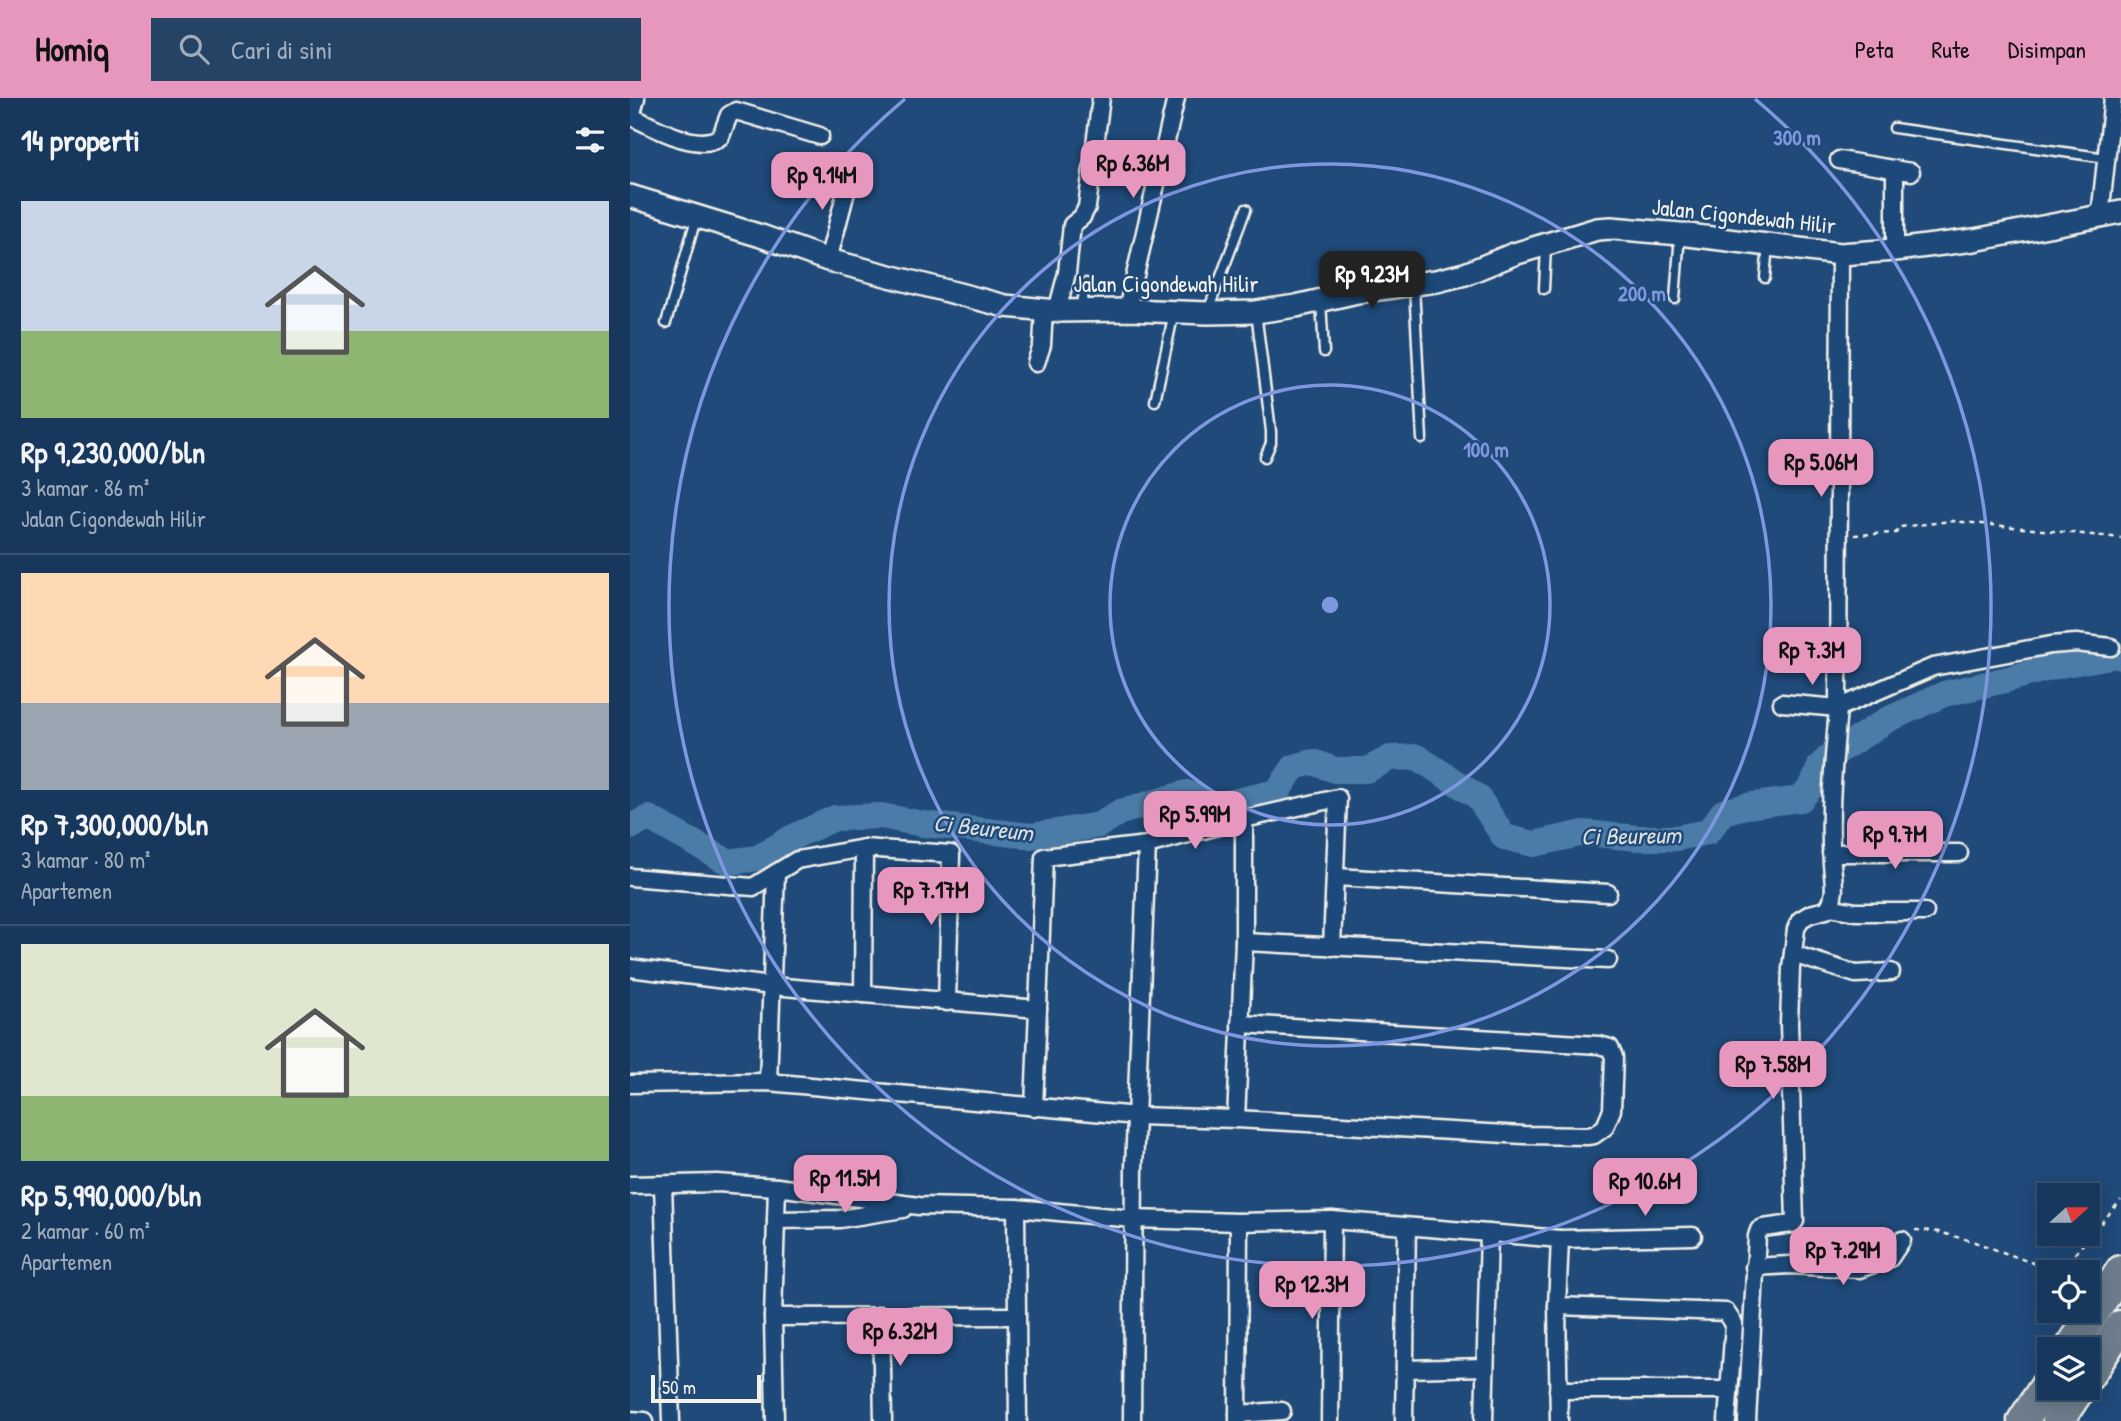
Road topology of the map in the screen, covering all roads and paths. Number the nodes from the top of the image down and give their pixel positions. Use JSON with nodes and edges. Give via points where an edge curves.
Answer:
{"nodes":[{"id":1,"x":636,"y":98,"type":"edge"},
{"id":2,"x":1101,"y":98,"type":"edge"},
{"id":3,"x":1176,"y":98,"type":"edge"},
{"id":4,"x":2113,"y":98,"type":"edge"},
{"id":5,"x":631,"y":116,"type":"edge"},
{"id":6,"x":1894,"y":128,"type":"dead end"},
{"id":7,"x":820,"y":136,"type":"dead end"},
{"id":8,"x":2106,"y":158,"type":"junction"},
{"id":9,"x":1839,"y":160,"type":"dead end"},
{"id":10,"x":846,"y":188,"type":"dead end"},
{"id":11,"x":630,"y":196,"type":"edge"},
{"id":12,"x":1246,"y":209,"type":"dead end"},
{"id":13,"x":2121,"y":212,"type":"edge"},
{"id":14,"x":697,"y":216,"type":"junction"},
{"id":15,"x":2100,"y":216,"type":"junction"},
{"id":16,"x":1680,"y":234,"type":"junction"},
{"id":17,"x":1546,"y":244,"type":"junction"},
{"id":18,"x":1768,"y":245,"type":"junction"},
{"id":19,"x":1895,"y":250,"type":"junction"},
{"id":20,"x":1840,"y":254,"type":"junction"},
{"id":21,"x":828,"y":260,"type":"junction"},
{"id":22,"x":1765,"y":278,"type":"dead end"},
{"id":23,"x":1086,"y":284,"type":"dead end"},
{"id":24,"x":1414,"y":285,"type":"junction"},
{"id":25,"x":1544,"y":289,"type":"dead end"},
{"id":26,"x":1675,"y":299,"type":"dead end"},
{"id":27,"x":1321,"y":301,"type":"junction"},
{"id":28,"x":1051,"y":310,"type":"junction"},
{"id":29,"x":1126,"y":310,"type":"junction"},
{"id":30,"x":1080,"y":311,"type":"junction"},
{"id":31,"x":1174,"y":312,"type":"junction"},
{"id":32,"x":1256,"y":312,"type":"junction"},
{"id":33,"x":1208,"y":313,"type":"junction"},
{"id":34,"x":666,"y":323,"type":"dead end"},
{"id":35,"x":1324,"y":352,"type":"dead end"},
{"id":36,"x":1036,"y":363,"type":"dead end"},
{"id":37,"x":1155,"y":401,"type":"dead end"},
{"id":38,"x":1422,"y":439,"type":"dead end"},
{"id":39,"x":1265,"y":457,"type":"dead end"},
{"id":40,"x":1840,"y":535,"type":"junction"},
{"id":41,"x":2121,"y":538,"type":"edge"},
{"id":42,"x":2111,"y":647,"type":"dead end"},
{"id":43,"x":1782,"y":703,"type":"dead end"},
{"id":44,"x":1838,"y":708,"type":"junction"},
{"id":45,"x":1244,"y":819,"type":"junction"},
{"id":46,"x":1147,"y":845,"type":"junction"},
{"id":47,"x":864,"y":848,"type":"junction"},
{"id":48,"x":1831,"y":853,"type":"junction"},
{"id":49,"x":1959,"y":853,"type":"dead end"},
{"id":50,"x":776,"y":873,"type":"junction"},
{"id":51,"x":630,"y":877,"type":"edge"},
{"id":52,"x":1336,"y":877,"type":"junction"},
{"id":53,"x":1608,"y":893,"type":"dead end"},
{"id":54,"x":1830,"y":907,"type":"junction"},
{"id":55,"x":1925,"y":912,"type":"dead end"},
{"id":56,"x":1244,"y":942,"type":"junction"},
{"id":57,"x":1332,"y":947,"type":"junction"},
{"id":58,"x":1793,"y":954,"type":"junction"},
{"id":59,"x":1608,"y":960,"type":"dead end"},
{"id":60,"x":630,"y":968,"type":"edge"},
{"id":61,"x":1891,"y":972,"type":"dead end"},
{"id":62,"x":772,"y":986,"type":"junction"},
{"id":63,"x":863,"y":994,"type":"junction"},
{"id":64,"x":947,"y":1002,"type":"junction"},
{"id":65,"x":1038,"y":1009,"type":"junction"},
{"id":66,"x":1240,"y":1024,"type":"junction"},
{"id":67,"x":768,"y":1083,"type":"junction"},
{"id":68,"x":630,"y":1084,"type":"edge"},
{"id":69,"x":1034,"y":1108,"type":"junction"},
{"id":70,"x":1137,"y":1116,"type":"junction"},
{"id":71,"x":1236,"y":1119,"type":"junction"},
{"id":72,"x":630,"y":1185,"type":"edge"},
{"id":73,"x":663,"y":1185,"type":"junction"},
{"id":74,"x":777,"y":1187,"type":"junction"},
{"id":75,"x":2121,"y":1200,"type":"edge"},
{"id":76,"x":919,"y":1206,"type":"junction"},
{"id":77,"x":1016,"y":1208,"type":"junction"},
{"id":78,"x":1133,"y":1219,"type":"junction"},
{"id":79,"x":776,"y":1220,"type":"junction"},
{"id":80,"x":1332,"y":1220,"type":"junction"},
{"id":81,"x":1239,"y":1222,"type":"junction"},
{"id":82,"x":1407,"y":1227,"type":"junction"},
{"id":83,"x":1489,"y":1233,"type":"junction"},
{"id":84,"x":1693,"y":1236,"type":"dead end"},
{"id":85,"x":1560,"y":1239,"type":"junction"},
{"id":86,"x":1902,"y":1240,"type":"joint"},
{"id":87,"x":1754,"y":1267,"type":"junction"},
{"id":88,"x":2121,"y":1271,"type":"edge"},
{"id":89,"x":1558,"y":1306,"type":"junction"},
{"id":90,"x":881,"y":1315,"type":"junction"},
{"id":91,"x":1015,"y":1315,"type":"junction"},
{"id":92,"x":773,"y":1317,"type":"junction"},
{"id":93,"x":2121,"y":1326,"type":"edge"},
{"id":94,"x":2078,"y":1337,"type":"edge"},
{"id":95,"x":2100,"y":1358,"type":"edge"},
{"id":96,"x":1485,"y":1367,"type":"junction"},
{"id":97,"x":1405,"y":1369,"type":"junction"},
{"id":98,"x":1558,"y":1390,"type":"junction"},
{"id":99,"x":1729,"y":1390,"type":"junction"},
{"id":100,"x":2037,"y":1399,"type":"edge"},
{"id":101,"x":2072,"y":1400,"type":"edge"},
{"id":102,"x":1282,"y":1412,"type":"dead end"},
{"id":103,"x":1238,"y":1418,"type":"edge"},
{"id":104,"x":630,"y":1420,"type":"edge"},
{"id":105,"x":645,"y":1421,"type":"edge"},
{"id":106,"x":671,"y":1421,"type":"edge"},
{"id":107,"x":775,"y":1421,"type":"edge"},
{"id":108,"x":883,"y":1421,"type":"edge"},
{"id":109,"x":1018,"y":1421,"type":"edge"},
{"id":110,"x":1132,"y":1421,"type":"edge"},
{"id":111,"x":1330,"y":1421,"type":"edge"},
{"id":112,"x":1404,"y":1421,"type":"edge"},
{"id":113,"x":1484,"y":1421,"type":"edge"},
{"id":114,"x":1559,"y":1421,"type":"edge"},
{"id":115,"x":1727,"y":1421,"type":"edge"},
{"id":116,"x":1747,"y":1421,"type":"edge"},
{"id":117,"x":2023,"y":1421,"type":"edge"},
{"id":118,"x":2059,"y":1421,"type":"edge"}],
"edges":[{"from":1,"to":5,"type":"street"},
{"from":2,"to":28,"type":"street","via":[[1087,207],[1072,225],[1067,273]]},
{"from":3,"to":29,"type":"street"},
{"from":4,"to":8,"type":"street"},
{"from":5,"to":7,"type":"street","via":[[682,139],[709,143],[721,136],[729,115],[736,111]]},
{"from":6,"to":8,"type":"lane"},
{"from":8,"to":15,"type":"street"},
{"from":9,"to":19,"type":"street","via":[[1903,172]]},
{"from":10,"to":21,"type":"street"},
{"from":11,"to":14,"type":"street","name":"Jalan Cigondewah Hilir"},
{"from":12,"to":33,"type":"lane"},
{"from":13,"to":15,"type":"street","name":"Jalan Cigondewah Hilir"},
{"from":14,"to":21,"type":"street","name":"Jalan Cigondewah Hilir"},
{"from":14,"to":34,"type":"lane"},
{"from":15,"to":19,"type":"street","name":"Jalan Cigondewah Hilir"},
{"from":16,"to":17,"type":"street","name":"Jalan Cigondewah Hilir","via":[[1597,229]]},
{"from":16,"to":18,"type":"street","name":"Jalan Cigondewah Hilir"},
{"from":16,"to":26,"type":"lane"},
{"from":17,"to":24,"type":"street","name":"Jalan Cigondewah Hilir","via":[[1465,274]]},
{"from":17,"to":25,"type":"lane"},
{"from":18,"to":20,"type":"street","name":"Jalan Cigondewah Hilir"},
{"from":18,"to":22,"type":"lane"},
{"from":19,"to":20,"type":"street","name":"Jalan Cigondewah Hilir"},
{"from":20,"to":40,"type":"street"},
{"from":21,"to":28,"type":"street","name":"Jalan Cigondewah Hilir","via":[[1005,306]]},
{"from":23,"to":30,"type":"lane"},
{"from":24,"to":27,"type":"street","name":"Jalan Cigondewah Hilir"},
{"from":24,"to":38,"type":"lane"},
{"from":27,"to":32,"type":"street","name":"Jalan Cigondewah Hilir"},
{"from":27,"to":35,"type":"lane"},
{"from":28,"to":30,"type":"street","name":"Jalan Cigondewah Hilir"},
{"from":28,"to":36,"type":"street"},
{"from":29,"to":30,"type":"street","name":"Jalan Cigondewah Hilir"},
{"from":29,"to":31,"type":"street","name":"Jalan Cigondewah Hilir"},
{"from":31,"to":33,"type":"street","name":"Jalan Cigondewah Hilir"},
{"from":31,"to":37,"type":"lane"},
{"from":32,"to":33,"type":"street","name":"Jalan Cigondewah Hilir"},
{"from":32,"to":39,"type":"lane","via":[[1271,431]]},
{"from":40,"to":41,"type":"path","via":[[1896,533],[1900,527],[1952,521]]},
{"from":40,"to":44,"type":"street"},
{"from":42,"to":44,"type":"street","via":[[2051,645],[1933,667]]},
{"from":43,"to":44,"type":"street"},
{"from":44,"to":48,"type":"street"},
{"from":45,"to":46,"type":"street"},
{"from":45,"to":52,"type":"street","via":[[1338,798]]},
{"from":45,"to":56,"type":"street"},
{"from":46,"to":65,"type":"street","via":[[1044,857]]},
{"from":46,"to":70,"type":"street"},
{"from":47,"to":50,"type":"street","via":[[797,860]]},
{"from":47,"to":63,"type":"street"},
{"from":47,"to":64,"type":"street","via":[[951,854]]},
{"from":48,"to":49,"type":"street"},
{"from":48,"to":54,"type":"street","via":[[1834,897]]},
{"from":50,"to":51,"type":"street","via":[[753,887]]},
{"from":50,"to":62,"type":"street"},
{"from":52,"to":53,"type":"street"},
{"from":52,"to":57,"type":"street"},
{"from":54,"to":55,"type":"street","via":[[1856,912]]},
{"from":54,"to":58,"type":"street","via":[[1800,920]]},
{"from":56,"to":57,"type":"street"},
{"from":56,"to":66,"type":"street"},
{"from":57,"to":59,"type":"street"},
{"from":58,"to":61,"type":"street","via":[[1856,974]]},
{"from":58,"to":87,"type":"street","via":[[1789,1023],[1795,1221],[1759,1230]]},
{"from":60,"to":62,"type":"street"},
{"from":62,"to":63,"type":"street"},
{"from":62,"to":67,"type":"street"},
{"from":63,"to":64,"type":"street"},
{"from":64,"to":65,"type":"street"},
{"from":65,"to":69,"type":"street"},
{"from":66,"to":71,"type":"street"},
{"from":66,"to":71,"type":"street","via":[[1599,1045],[1613,1051],[1612,1110],[1605,1127],[1587,1136]]},
{"from":67,"to":68,"type":"street"},
{"from":67,"to":69,"type":"street"},
{"from":69,"to":70,"type":"street"},
{"from":70,"to":71,"type":"street"},
{"from":70,"to":78,"type":"street"},
{"from":72,"to":73,"type":"street"},
{"from":73,"to":74,"type":"street"},
{"from":73,"to":106,"type":"street"},
{"from":74,"to":76,"type":"street"},
{"from":74,"to":79,"type":"street"},
{"from":75,"to":86,"type":"path","via":[[2066,1264],[2041,1266],[1934,1231],[1916,1230]]},
{"from":76,"to":77,"type":"street"},
{"from":76,"to":79,"type":"street","via":[[840,1219]]},
{"from":77,"to":78,"type":"street"},
{"from":77,"to":91,"type":"street"},
{"from":78,"to":81,"type":"street"},
{"from":78,"to":110,"type":"street"},
{"from":79,"to":92,"type":"street"},
{"from":80,"to":81,"type":"street"},
{"from":80,"to":82,"type":"street"},
{"from":80,"to":111,"type":"street"},
{"from":81,"to":103,"type":"street"},
{"from":82,"to":83,"type":"street"},
{"from":82,"to":97,"type":"street"},
{"from":83,"to":85,"type":"street"},
{"from":83,"to":96,"type":"street"},
{"from":84,"to":85,"type":"street"},
{"from":85,"to":89,"type":"street"},
{"from":86,"to":87,"type":"street","via":[[1890,1258],[1859,1269]]},
{"from":87,"to":116,"type":"street"},
{"from":88,"to":94,"type":"highway"},
{"from":89,"to":98,"type":"street"},
{"from":89,"to":99,"type":"street","via":[[1726,1312],[1734,1324]]},
{"from":90,"to":91,"type":"street"},
{"from":90,"to":92,"type":"street"},
{"from":90,"to":108,"type":"street"},
{"from":91,"to":109,"type":"street"},
{"from":92,"to":107,"type":"street"},
{"from":93,"to":95,"type":"highway"},
{"from":96,"to":97,"type":"street"},
{"from":96,"to":113,"type":"street"},
{"from":97,"to":112,"type":"street"},
{"from":98,"to":99,"type":"street"},
{"from":98,"to":114,"type":"street"},
{"from":99,"to":115,"type":"street"},
{"from":100,"to":117,"type":"highway"},
{"from":101,"to":118,"type":"highway"},
{"from":102,"to":103,"type":"street"},
{"from":104,"to":105,"type":"street"}]}
